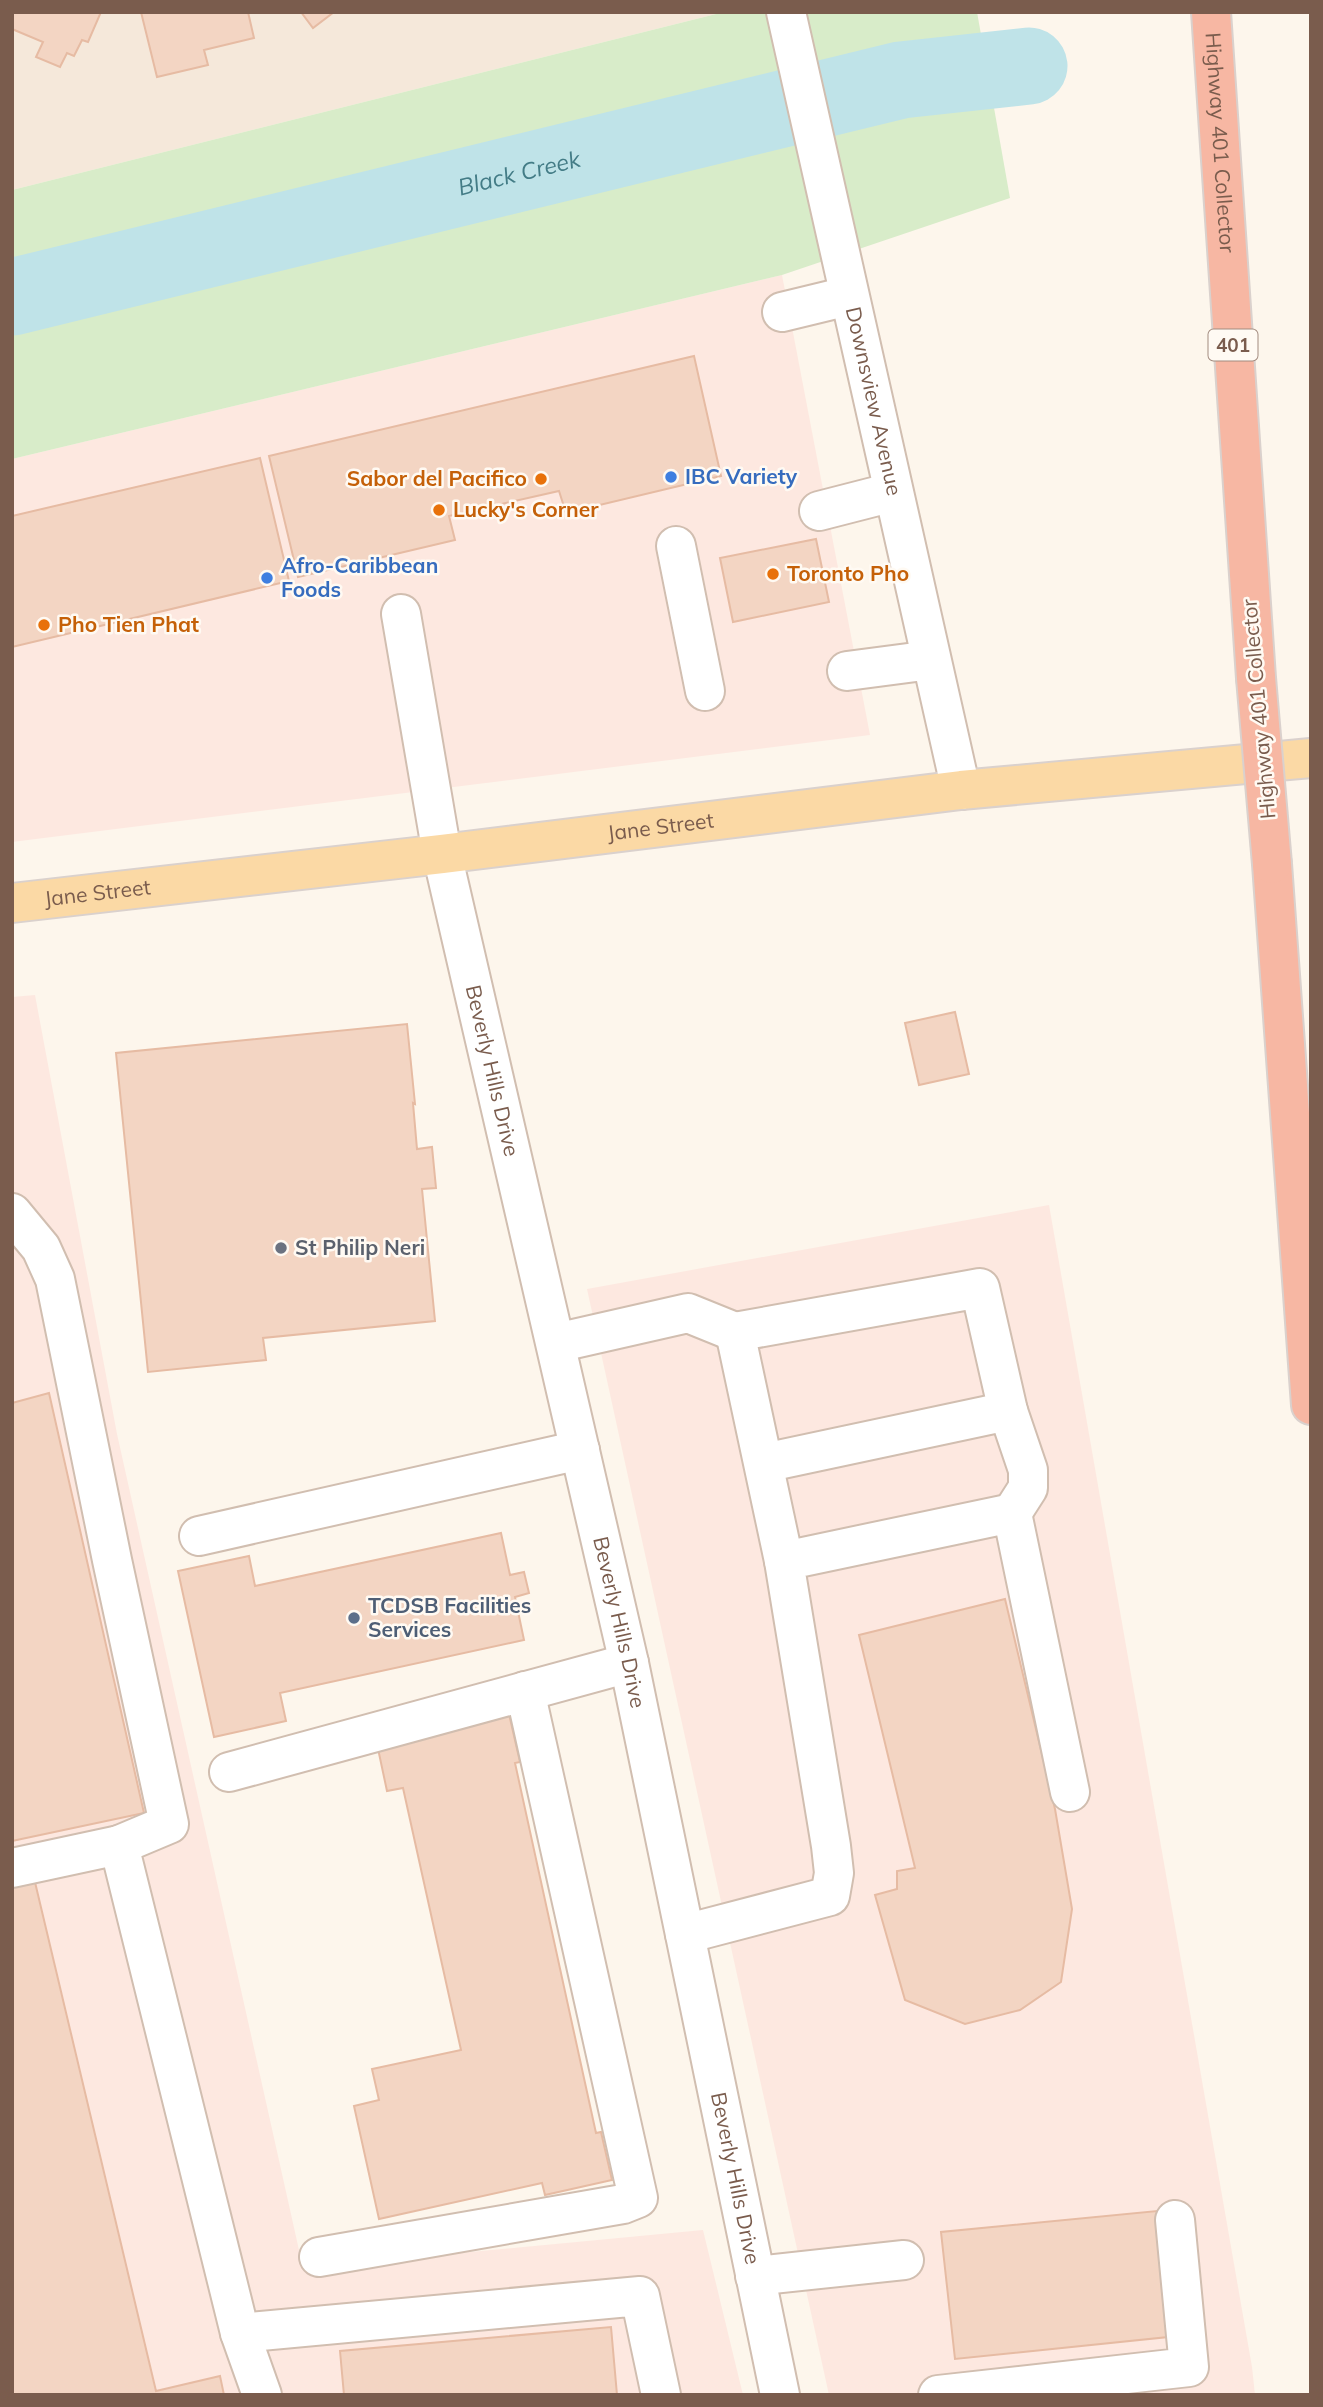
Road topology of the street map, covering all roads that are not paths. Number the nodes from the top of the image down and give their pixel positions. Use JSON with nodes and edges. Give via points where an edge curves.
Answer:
{"nodes":[{"id":1,"x":786,"y":12,"type":"edge"},
{"id":2,"x":1211,"y":12,"type":"edge"},
{"id":3,"x":848,"y":296,"type":"junction"},
{"id":4,"x":782,"y":312,"type":"dead end"},
{"id":5,"x":893,"y":492,"type":"junction"},
{"id":6,"x":819,"y":511,"type":"dead end"},
{"id":7,"x":676,"y":546,"type":"dead end"},
{"id":8,"x":401,"y":614,"type":"dead end"},
{"id":9,"x":931,"y":660,"type":"junction"},
{"id":10,"x":846,"y":671,"type":"dead end"},
{"id":11,"x":705,"y":691,"type":"dead end"},
{"id":12,"x":1311,"y":758,"type":"edge"},
{"id":13,"x":961,"y":790,"type":"junction"},
{"id":14,"x":442,"y":854,"type":"junction"},
{"id":15,"x":12,"y":903,"type":"edge"},
{"id":16,"x":12,"y":1213,"type":"edge"},
{"id":17,"x":735,"y":1332,"type":"junction"},
{"id":18,"x":556,"y":1343,"type":"junction"},
{"id":19,"x":1311,"y":1405,"type":"edge"},
{"id":20,"x":1008,"y":1411,"type":"junction"},
{"id":21,"x":580,"y":1450,"type":"junction"},
{"id":22,"x":764,"y":1463,"type":"junction"},
{"id":23,"x":1012,"y":1513,"type":"junction"},
{"id":24,"x":199,"y":1536,"type":"dead end"},
{"id":25,"x":785,"y":1561,"type":"junction"},
{"id":26,"x":629,"y":1663,"type":"junction"},
{"id":27,"x":525,"y":1692,"type":"junction"},
{"id":28,"x":229,"y":1772,"type":"dead end"},
{"id":29,"x":1070,"y":1792,"type":"dead end"},
{"id":30,"x":118,"y":1845,"type":"junction"},
{"id":31,"x":12,"y":1868,"type":"edge"},
{"id":32,"x":685,"y":1934,"type":"junction"},
{"id":33,"x":1175,"y":2220,"type":"dead end"},
{"id":34,"x":319,"y":2257,"type":"dead end"},
{"id":35,"x":904,"y":2260,"type":"dead end"},
{"id":36,"x":755,"y":2276,"type":"junction"},
{"id":37,"x":240,"y":2333,"type":"junction"},
{"id":38,"x":262,"y":2395,"type":"edge"},
{"id":39,"x":661,"y":2395,"type":"edge"},
{"id":40,"x":780,"y":2395,"type":"edge"},
{"id":41,"x":938,"y":2395,"type":"edge"}],
"edges":[{"from":1,"to":3,"type":"street","name":"Downsview Avenue"},
{"from":2,"to":19,"type":"highway","name":"Highway 401 Collector","number":"401","bridge":true},
{"from":3,"to":4,"type":"street"},
{"from":3,"to":5,"type":"street","name":"Downsview Avenue"},
{"from":5,"to":6,"type":"street"},
{"from":5,"to":9,"type":"street","name":"Downsview Avenue"},
{"from":7,"to":11,"type":"street"},
{"from":8,"to":14,"type":"street","name":"Beverly Hills Drive"},
{"from":9,"to":10,"type":"street"},
{"from":9,"to":13,"type":"street","name":"Downsview Avenue"},
{"from":12,"to":13,"type":"main road","name":"Jane Street"},
{"from":13,"to":14,"type":"main road","name":"Jane Street"},
{"from":14,"to":15,"type":"main road","name":"Jane Street"},
{"from":14,"to":18,"type":"street","name":"Beverly Hills Drive"},
{"from":16,"to":30,"type":"street","via":[[41,1248],[55,1279],[169,1824]]},
{"from":17,"to":18,"type":"street","via":[[688,1313]]},
{"from":17,"to":20,"type":"street","via":[[980,1288]]},
{"from":17,"to":22,"type":"street"},
{"from":18,"to":21,"type":"street","name":"Beverly Hills Drive"},
{"from":20,"to":22,"type":"street"},
{"from":20,"to":23,"type":"street","via":[[1028,1470],[1028,1488]]},
{"from":21,"to":24,"type":"street"},
{"from":21,"to":26,"type":"street","name":"Beverly Hills Drive"},
{"from":22,"to":25,"type":"street"},
{"from":23,"to":25,"type":"street"},
{"from":23,"to":29,"type":"street"},
{"from":25,"to":32,"type":"street","via":[[831,1846],[834,1873],[830,1896]]},
{"from":26,"to":27,"type":"street"},
{"from":26,"to":32,"type":"street","name":"Beverly Hills Drive"},
{"from":27,"to":28,"type":"street"},
{"from":27,"to":34,"type":"street","via":[[638,2198]]},
{"from":30,"to":31,"type":"street"},
{"from":30,"to":37,"type":"street"},
{"from":32,"to":36,"type":"street","name":"Beverly Hills Drive"},
{"from":33,"to":41,"type":"street","via":[[1189,2367]]},
{"from":35,"to":36,"type":"street"},
{"from":36,"to":40,"type":"street","name":"Beverly Hills Drive"},
{"from":37,"to":38,"type":"street"},
{"from":37,"to":39,"type":"street","via":[[640,2296]]}]}
